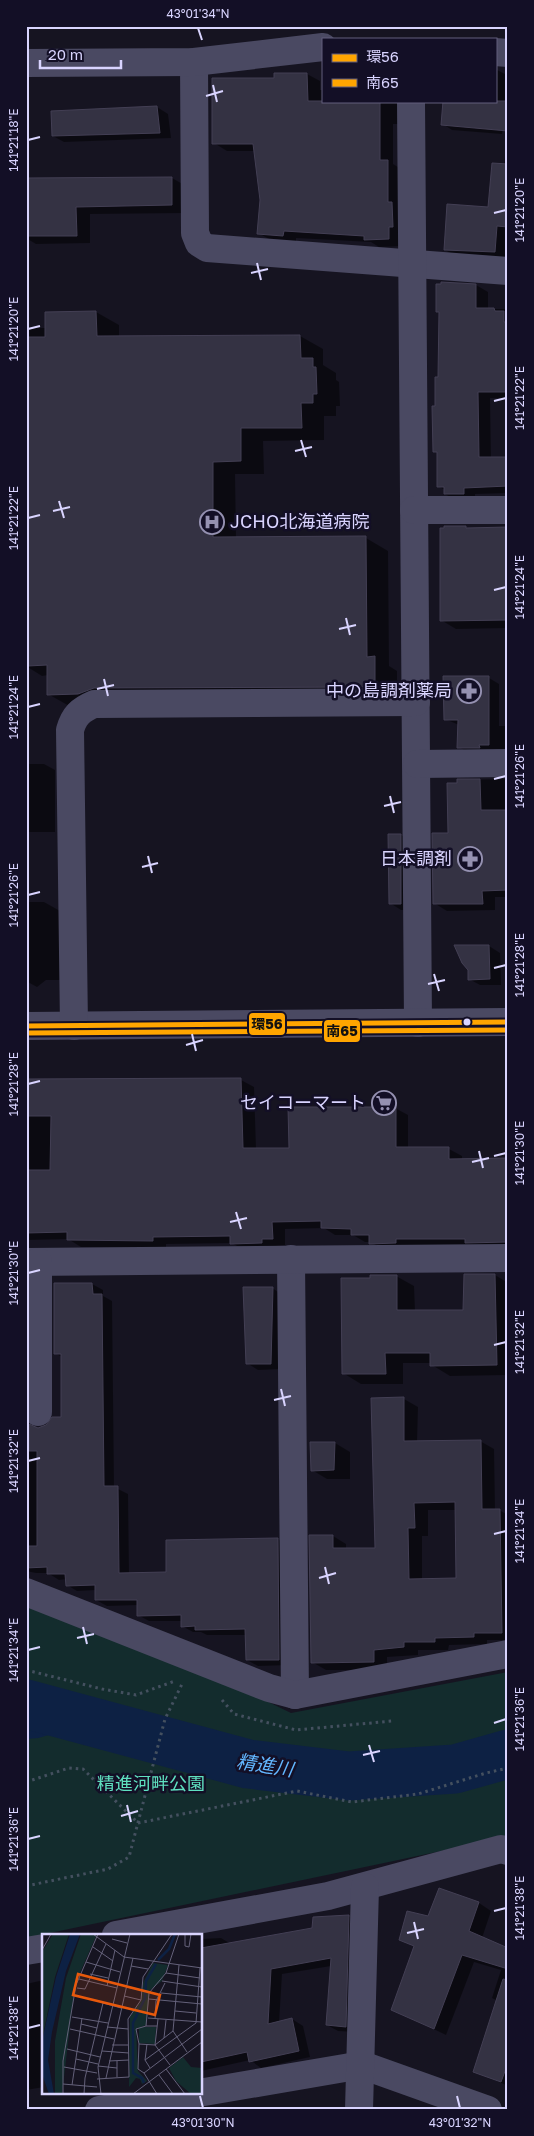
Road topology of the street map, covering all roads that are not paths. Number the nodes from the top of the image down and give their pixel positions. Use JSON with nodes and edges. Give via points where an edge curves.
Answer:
{"nodes":[{"id":1,"x":322,"y":47,"type":"edge"},
{"id":2,"x":26,"y":62,"type":"edge"},
{"id":3,"x":194,"y":62,"type":"junction"},
{"id":4,"x":410,"y":102,"type":"edge"},
{"id":5,"x":412,"y":263,"type":"junction"},
{"id":6,"x":508,"y":271,"type":"edge"},
{"id":7,"x":414,"y":510,"type":"junction"},
{"id":8,"x":508,"y":510,"type":"edge"},
{"id":9,"x":416,"y":702,"type":"junction"},
{"id":10,"x":508,"y":763,"type":"edge"},
{"id":11,"x":417,"y":764,"type":"junction"},
{"id":12,"x":508,"y":1022,"type":"edge"},
{"id":13,"x":418,"y":1023,"type":"junction"},
{"id":14,"x":26,"y":1026,"type":"edge"},
{"id":15,"x":74,"y":1026,"type":"junction"},
{"id":16,"x":508,"y":1258,"type":"edge"},
{"id":17,"x":291,"y":1259,"type":"junction"},
{"id":18,"x":32,"y":1262,"type":"edge"},
{"id":19,"x":38,"y":1412,"type":"dead end"},
{"id":20,"x":26,"y":1592,"type":"edge"},
{"id":21,"x":508,"y":1654,"type":"edge"},
{"id":22,"x":295,"y":1696,"type":"junction"},
{"id":23,"x":508,"y":1851,"type":"edge"},
{"id":24,"x":365,"y":1887,"type":"junction"},
{"id":25,"x":121,"y":1934,"type":"edge"},
{"id":26,"x":42,"y":1948,"type":"edge"},
{"id":27,"x":26,"y":1951,"type":"edge"},
{"id":28,"x":362,"y":2065,"type":"junction"},
{"id":29,"x":202,"y":2092,"type":"edge"},
{"id":30,"x":193,"y":2094,"type":"edge"},
{"id":31,"x":99,"y":2110,"type":"edge"},
{"id":32,"x":359,"y":2110,"type":"edge"},
{"id":33,"x":488,"y":2110,"type":"edge"}],
"edges":[{"from":1,"to":3,"type":"street"},
{"from":2,"to":3,"type":"street"},
{"from":3,"to":5,"type":"street","via":[[195,233],[199,243],[206,248]]},
{"from":4,"to":5,"type":"street"},
{"from":5,"to":6,"type":"street"},
{"from":5,"to":7,"type":"street"},
{"from":7,"to":8,"type":"street"},
{"from":7,"to":9,"type":"street"},
{"from":9,"to":11,"type":"street"},
{"from":9,"to":15,"type":"street","via":[[94,704],[77,714],[70,730]]},
{"from":10,"to":11,"type":"street"},
{"from":11,"to":13,"type":"street"},
{"from":12,"to":13,"type":"street"},
{"from":13,"to":15,"type":"street"},
{"from":14,"to":15,"type":"street"},
{"from":16,"to":17,"type":"street"},
{"from":17,"to":18,"type":"street"},
{"from":17,"to":22,"type":"street"},
{"from":18,"to":19,"type":"street"},
{"from":20,"to":22,"type":"street"},
{"from":21,"to":22,"type":"street"},
{"from":23,"to":24,"type":"street","via":[[501,1849]]},
{"from":24,"to":25,"type":"street"},
{"from":24,"to":28,"type":"street"},
{"from":26,"to":27,"type":"street"},
{"from":28,"to":29,"type":"street"},
{"from":28,"to":32,"type":"street"},
{"from":28,"to":33,"type":"street"},
{"from":30,"to":31,"type":"street"}]}
